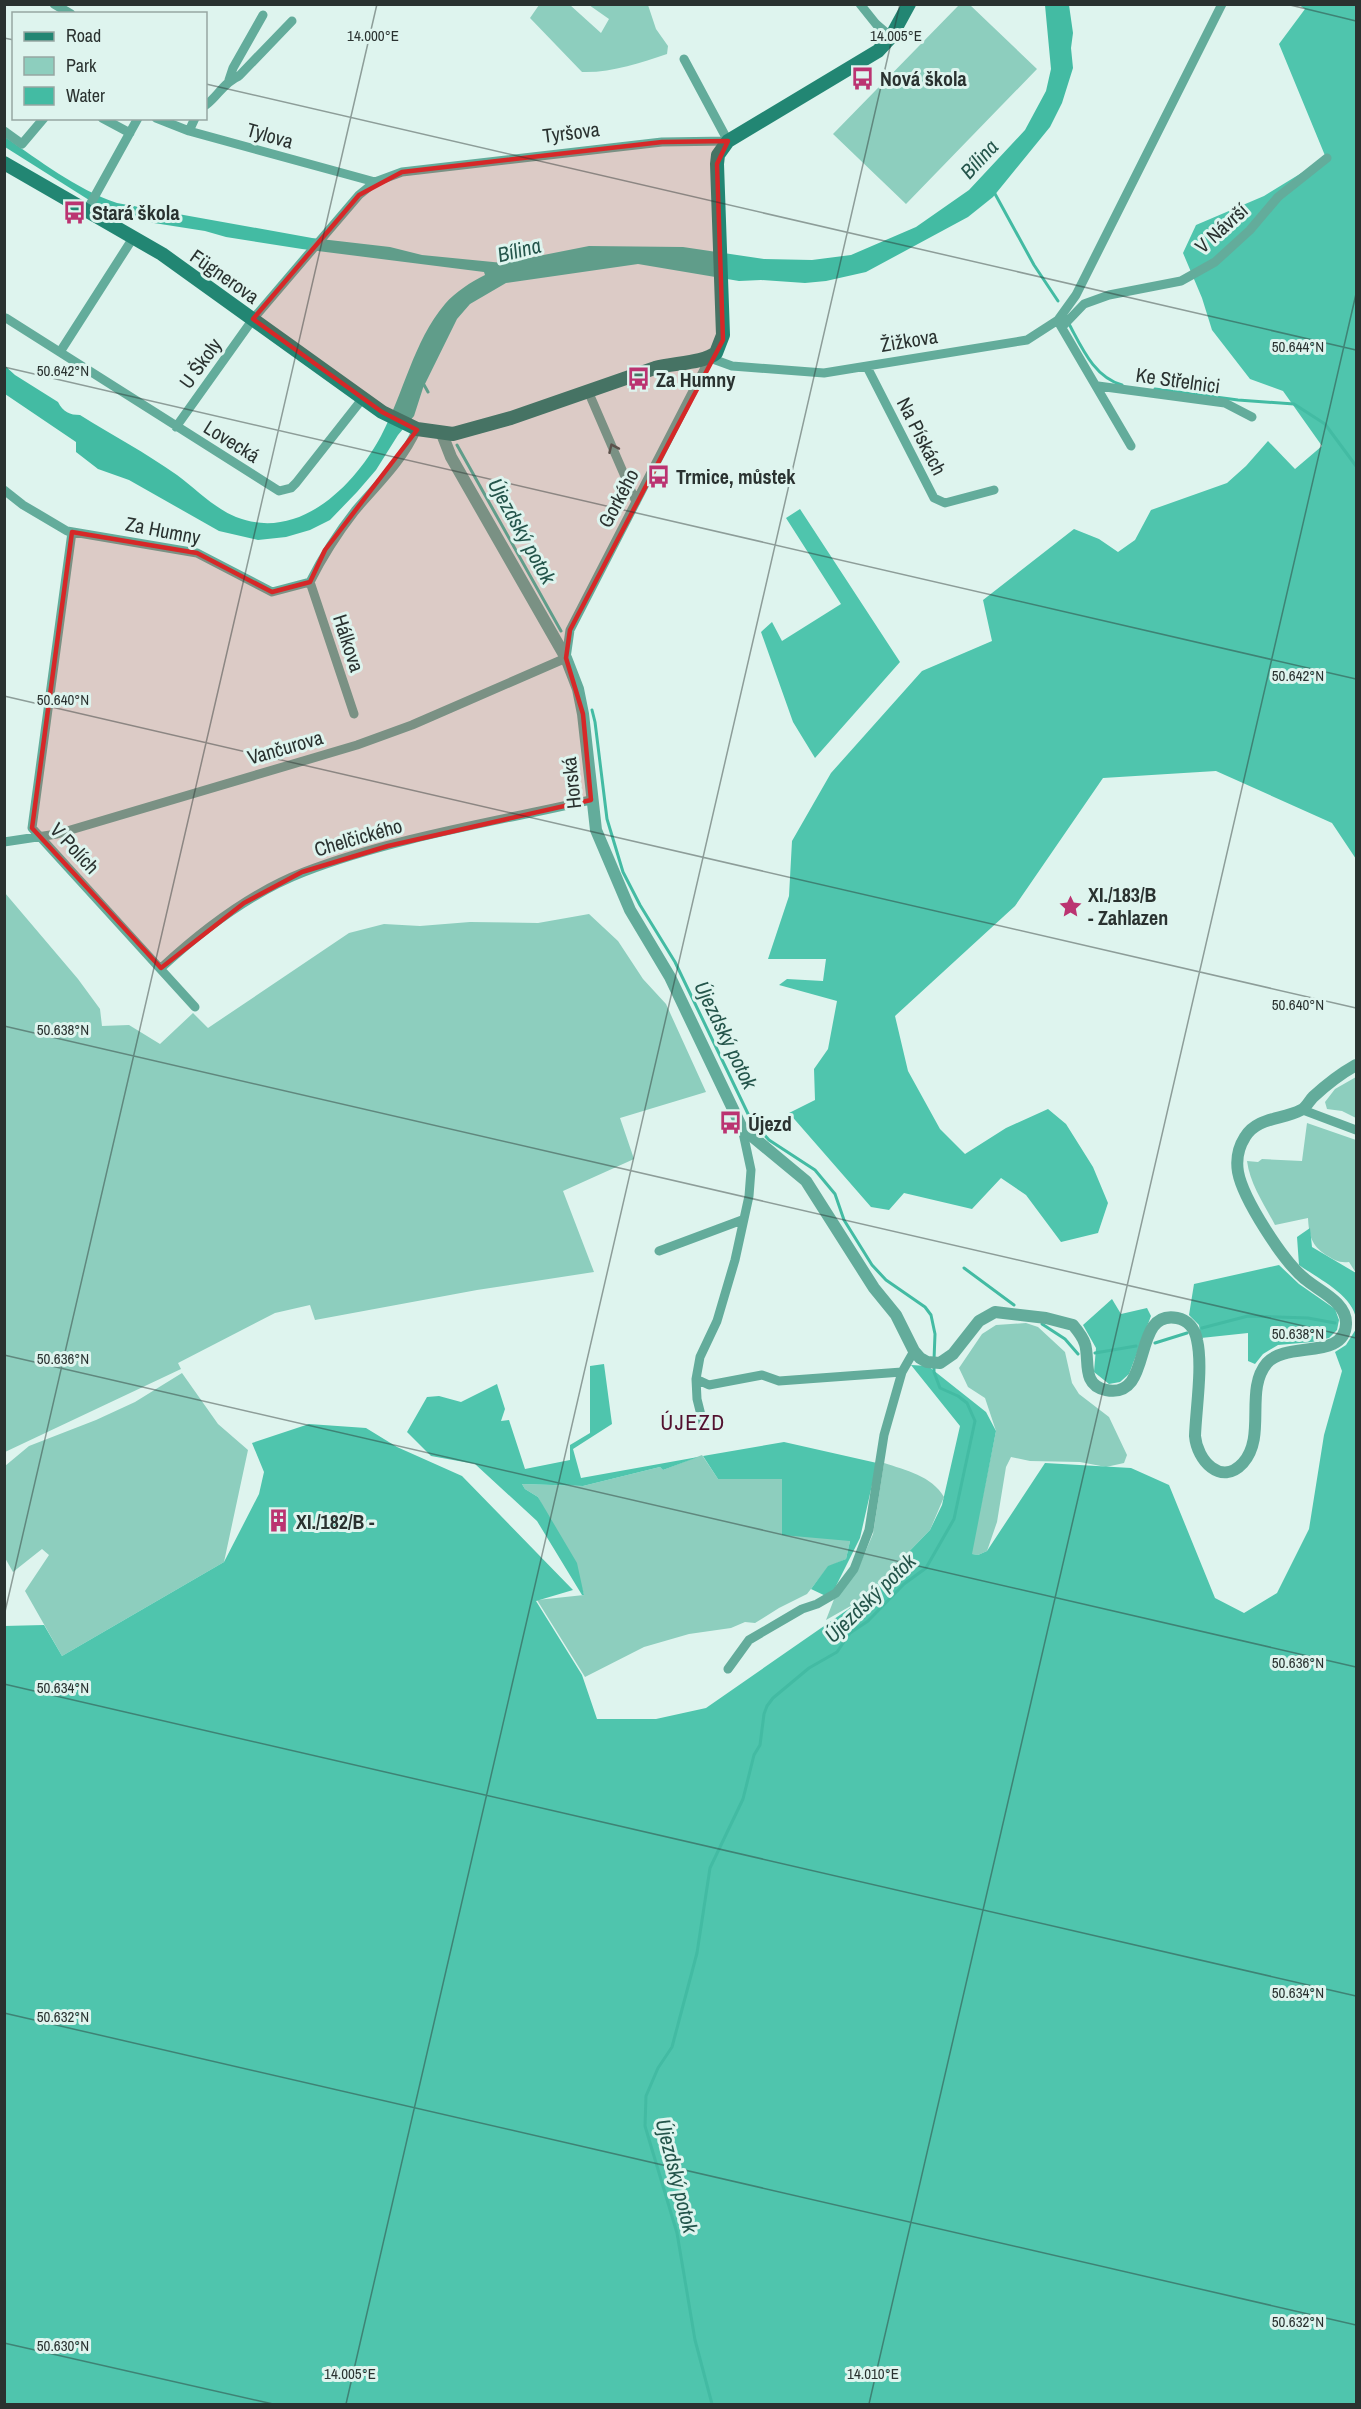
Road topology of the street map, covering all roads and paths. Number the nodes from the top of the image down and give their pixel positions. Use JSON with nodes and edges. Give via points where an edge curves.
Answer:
{"nodes":[{"id":1,"x":54,"y":4,"type":"edge"},
{"id":2,"x":860,"y":4,"type":"edge"},
{"id":3,"x":909,"y":4,"type":"edge"},
{"id":4,"x":1222,"y":4,"type":"edge"},
{"id":5,"x":72,"y":10,"type":"edge"},
{"id":6,"x":263,"y":15,"type":"dead end"},
{"id":7,"x":292,"y":21,"type":"dead end"},
{"id":8,"x":891,"y":37,"type":"junction"},
{"id":9,"x":684,"y":59,"type":"dead end"},
{"id":10,"x":229,"y":80,"type":"junction"},
{"id":11,"x":207,"y":104,"type":"edge"},
{"id":12,"x":42,"y":120,"type":"edge"},
{"id":13,"x":106,"y":120,"type":"edge"},
{"id":14,"x":137,"y":120,"type":"edge"},
{"id":15,"x":161,"y":120,"type":"edge"},
{"id":16,"x":194,"y":120,"type":"edge"},
{"id":17,"x":4,"y":131,"type":"edge"},
{"id":18,"x":189,"y":131,"type":"junction"},
{"id":19,"x":130,"y":134,"type":"junction"},
{"id":20,"x":728,"y":141,"type":"junction"},
{"id":21,"x":1327,"y":158,"type":"dead end"},
{"id":22,"x":4,"y":163,"type":"edge"},
{"id":23,"x":375,"y":182,"type":"junction"},
{"id":24,"x":89,"y":209,"type":"junction"},
{"id":25,"x":133,"y":238,"type":"junction"},
{"id":26,"x":6,"y":318,"type":"dead end"},
{"id":27,"x":253,"y":320,"type":"junction"},
{"id":28,"x":1060,"y":324,"type":"junction"},
{"id":29,"x":60,"y":352,"type":"junction"},
{"id":30,"x":710,"y":358,"type":"junction"},
{"id":31,"x":867,"y":367,"type":"junction"},
{"id":32,"x":1098,"y":386,"type":"junction"},
{"id":33,"x":588,"y":391,"type":"junction"},
{"id":34,"x":363,"y":398,"type":"junction"},
{"id":35,"x":1252,"y":417,"type":"dead end"},
{"id":36,"x":176,"y":427,"type":"junction"},
{"id":37,"x":414,"y":428,"type":"junction"},
{"id":38,"x":442,"y":435,"type":"junction"},
{"id":39,"x":1131,"y":447,"type":"dead end"},
{"id":40,"x":4,"y":490,"type":"edge"},
{"id":41,"x":994,"y":490,"type":"dead end"},
{"id":42,"x":636,"y":502,"type":"junction"},
{"id":43,"x":72,"y":532,"type":"junction"},
{"id":44,"x":310,"y":582,"type":"junction"},
{"id":45,"x":566,"y":658,"type":"junction"},
{"id":46,"x":354,"y":714,"type":"dead end"},
{"id":47,"x":591,"y":800,"type":"junction"},
{"id":48,"x":38,"y":835,"type":"junction"},
{"id":49,"x":4,"y":842,"type":"edge"},
{"id":50,"x":161,"y":968,"type":"junction"},
{"id":51,"x":195,"y":1007,"type":"dead end"},
{"id":52,"x":1356,"y":1065,"type":"edge"},
{"id":53,"x":1303,"y":1110,"type":"junction"},
{"id":54,"x":742,"y":1128,"type":"junction"},
{"id":55,"x":1356,"y":1130,"type":"edge"},
{"id":56,"x":742,"y":1220,"type":"junction"},
{"id":57,"x":659,"y":1251,"type":"dead end"},
{"id":58,"x":914,"y":1352,"type":"junction"},
{"id":59,"x":902,"y":1372,"type":"junction"},
{"id":60,"x":696,"y":1379,"type":"junction"},
{"id":61,"x":704,"y":1427,"type":"dead end"},
{"id":62,"x":729,"y":1669,"type":"dead end"}],
"edges":[{"from":1,"to":5,"type":"street"},
{"from":2,"to":8,"type":"street"},
{"from":3,"to":8,"type":"main road"},
{"from":4,"to":28,"type":"street","name":"Žižkova"},
{"from":6,"to":10,"type":"street"},
{"from":7,"to":10,"type":"street","via":[[239,76]]},
{"from":8,"to":20,"type":"main road","via":[[871,55]]},
{"from":9,"to":20,"type":"street"},
{"from":10,"to":11,"type":"street"},
{"from":12,"to":17,"type":"street","via":[[22,144]]},
{"from":13,"to":19,"type":"street"},
{"from":14,"to":19,"type":"street"},
{"from":15,"to":18,"type":"street","name":"Tylova"},
{"from":16,"to":18,"type":"street"},
{"from":18,"to":23,"type":"street","name":"Tylova"},
{"from":19,"to":24,"type":"street"},
{"from":20,"to":23,"type":"street","name":"Tyršova","via":[[662,142],[402,171]]},
{"from":20,"to":30,"type":"main road","via":[[717,164],[723,340]]},
{"from":21,"to":28,"type":"street","name":"V Návrší","via":[[1278,197],[1215,262],[1181,281],[1084,304]]},
{"from":22,"to":24,"type":"main road","name":"Fügnerova"},
{"from":23,"to":27,"type":"street","name":"Tyršova","via":[[359,195]]},
{"from":24,"to":25,"type":"main road","name":"Fügnerova"},
{"from":25,"to":27,"type":"main road","name":"Fügnerova","via":[[162,254]]},
{"from":25,"to":29,"type":"street"},
{"from":26,"to":29,"type":"street","name":"Lovecká"},
{"from":27,"to":34,"type":"main road","name":"Fügnerova"},
{"from":27,"to":36,"type":"street","name":"U Školy"},
{"from":28,"to":31,"type":"street","name":"Žižkova","via":[[1027,340]]},
{"from":28,"to":32,"type":"street"},
{"from":29,"to":36,"type":"street","name":"Lovecká"},
{"from":30,"to":31,"type":"street","name":"Žižkova","via":[[732,366],[824,373]]},
{"from":30,"to":33,"type":"main road","name":"Žižkova","via":[[673,363]]},
{"from":30,"to":42,"type":"street","name":"Gorkého"},
{"from":31,"to":41,"type":"street","name":"Na Pískách","via":[[933,498],[945,503]]},
{"from":32,"to":35,"type":"street","name":"Ke Střelnici","via":[[1225,404]]},
{"from":32,"to":39,"type":"street"},
{"from":33,"to":38,"type":"main road","name":"Žižkova","via":[[468,432]]},
{"from":42,"to":33,"type":"street","one_way":true},
{"from":34,"to":36,"type":"street","name":"Lovecká","via":[[296,483],[285,490],[274,488]]},
{"from":34,"to":37,"type":"main road","name":"Fügnerova"},
{"from":37,"to":38,"type":"main road","name":"Žižkova"},
{"from":37,"to":44,"type":"street","via":[[408,450],[325,550]]},
{"from":38,"to":45,"type":"street","name":"Horská"},
{"from":40,"to":43,"type":"street","name":"Za Humny"},
{"from":42,"to":45,"type":"street","name":"Gorkého","via":[[570,630]]},
{"from":43,"to":44,"type":"street","name":"Za Humny","via":[[197,553],[272,592]]},
{"from":43,"to":48,"type":"street","name":"V Polích","via":[[32,828]]},
{"from":44,"to":46,"type":"street","name":"Hálkova"},
{"from":45,"to":47,"type":"street","name":"Horská","via":[[583,714]]},
{"from":45,"to":48,"type":"street","name":"Vančurova","via":[[357,745],[57,834]]},
{"from":47,"to":50,"type":"street","name":"Chelčického","via":[[388,846],[302,872],[244,903],[194,938]]},
{"from":47,"to":54,"type":"street","name":"Horská","via":[[596,830],[610,867],[630,910],[670,977]]},
{"from":48,"to":49,"type":"street","name":"Vančurova"},
{"from":48,"to":50,"type":"street","name":"V Polích"},
{"from":50,"to":51,"type":"street","name":"V Polích"},
{"from":52,"to":53,"type":"street","via":[[1337,1076]]},
{"from":53,"to":55,"type":"street"},
{"from":53,"to":58,"type":"street","via":[[1259,1123],[1245,1135],[1238,1152],[1238,1174],[1282,1256],[1293,1270],[1337,1303],[1345,1313],[1347,1326],[1340,1339],[1329,1346],[1280,1354],[1261,1370],[1253,1439],[1242,1464],[1232,1470],[1216,1471],[1200,1457],[1195,1436],[1197,1338],[1186,1321],[1175,1317],[1154,1325],[1137,1373],[1118,1390],[1104,1390],[1090,1379],[1086,1346],[1073,1325],[1025,1314],[995,1312],[979,1320],[953,1354],[940,1363],[927,1362]]},
{"from":54,"to":56,"type":"street","via":[[751,1170]]},
{"from":54,"to":58,"type":"street","via":[[806,1181],[874,1288],[896,1315]]},
{"from":56,"to":57,"type":"street"},
{"from":56,"to":60,"type":"street","via":[[735,1260],[717,1321],[700,1357]]},
{"from":58,"to":59,"type":"street"},
{"from":59,"to":60,"type":"street","via":[[779,1381],[762,1375],[709,1384]]},
{"from":59,"to":62,"type":"street","via":[[884,1435],[869,1530],[854,1569],[836,1593],[749,1640]]},
{"from":60,"to":61,"type":"street"}]}
